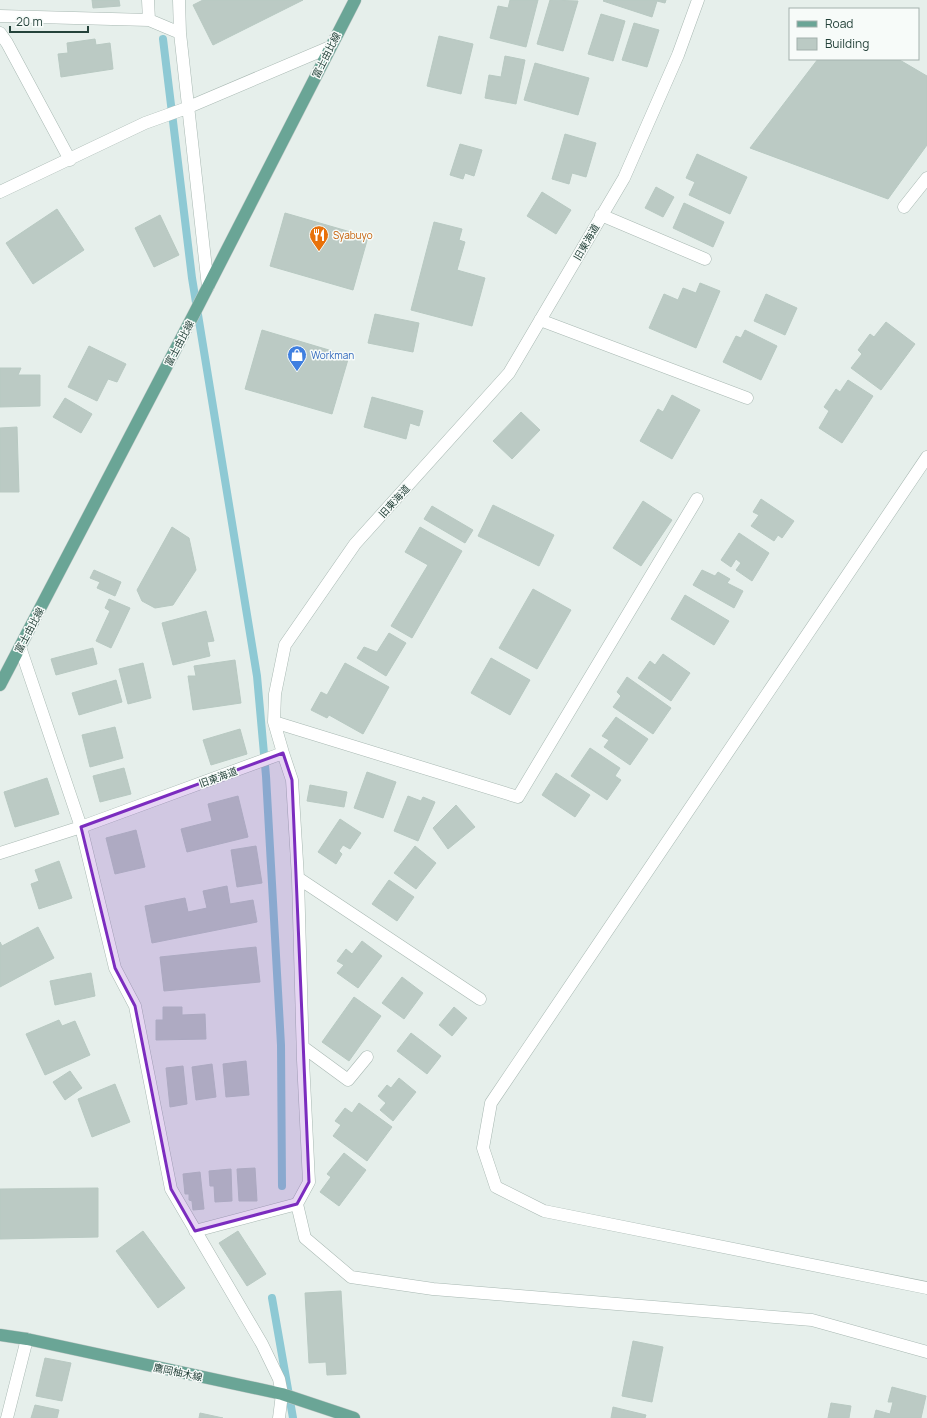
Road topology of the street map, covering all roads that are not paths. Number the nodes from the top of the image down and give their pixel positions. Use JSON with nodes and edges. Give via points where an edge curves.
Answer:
{"nodes":[{"id":1,"x":148,"y":0,"type":"edge"},
{"id":2,"x":178,"y":0,"type":"edge"},
{"id":3,"x":354,"y":0,"type":"edge"},
{"id":4,"x":698,"y":0,"type":"edge"},
{"id":5,"x":0,"y":16,"type":"edge"},
{"id":6,"x":149,"y":20,"type":"junction"},
{"id":7,"x":0,"y":33,"type":"edge"},
{"id":8,"x":180,"y":33,"type":"junction"},
{"id":9,"x":330,"y":47,"type":"junction"},
{"id":10,"x":186,"y":108,"type":"junction"},
{"id":11,"x":70,"y":160,"type":"junction"},
{"id":12,"x":927,"y":178,"type":"edge"},
{"id":13,"x":0,"y":192,"type":"edge"},
{"id":14,"x":904,"y":207,"type":"dead end"},
{"id":15,"x":601,"y":216,"type":"junction"},
{"id":16,"x":705,"y":259,"type":"dead end"},
{"id":17,"x":208,"y":287,"type":"junction"},
{"id":18,"x":540,"y":320,"type":"junction"},
{"id":19,"x":747,"y":398,"type":"dead end"},
{"id":20,"x":927,"y":457,"type":"edge"},
{"id":21,"x":697,"y":499,"type":"dead end"},
{"id":22,"x":20,"y":647,"type":"junction"},
{"id":23,"x":0,"y":685,"type":"edge"},
{"id":24,"x":274,"y":722,"type":"junction"},
{"id":25,"x":283,"y":753,"type":"junction"},
{"id":26,"x":81,"y":827,"type":"junction"},
{"id":27,"x":0,"y":853,"type":"edge"},
{"id":28,"x":298,"y":878,"type":"junction"},
{"id":29,"x":480,"y":998,"type":"dead end"},
{"id":30,"x":303,"y":1047,"type":"junction"},
{"id":31,"x":368,"y":1057,"type":"dead end"},
{"id":32,"x":297,"y":1204,"type":"junction"},
{"id":33,"x":195,"y":1231,"type":"junction"},
{"id":34,"x":927,"y":1288,"type":"edge"},
{"id":35,"x":0,"y":1335,"type":"edge"},
{"id":36,"x":27,"y":1339,"type":"junction"},
{"id":37,"x":927,"y":1352,"type":"edge"},
{"id":38,"x":282,"y":1394,"type":"junction"},
{"id":39,"x":7,"y":1418,"type":"edge"},
{"id":40,"x":279,"y":1418,"type":"edge"},
{"id":41,"x":354,"y":1418,"type":"edge"}],
"edges":[{"from":1,"to":6,"type":"street"},
{"from":2,"to":8,"type":"street"},
{"from":3,"to":9,"type":"main road","name":"富士由比線"},
{"from":4,"to":15,"type":"street","name":"旧東海道","via":[[678,55],[624,178]]},
{"from":5,"to":6,"type":"street"},
{"from":6,"to":8,"type":"street"},
{"from":7,"to":11,"type":"street"},
{"from":8,"to":10,"type":"street"},
{"from":9,"to":10,"type":"street"},
{"from":9,"to":17,"type":"main road","name":"富士由比線"},
{"from":10,"to":11,"type":"street","via":[[145,123]]},
{"from":10,"to":17,"type":"street"},
{"from":11,"to":13,"type":"street"},
{"from":12,"to":14,"type":"street"},
{"from":15,"to":16,"type":"street"},
{"from":15,"to":18,"type":"street","name":"旧東海道"},
{"from":17,"to":22,"type":"main road","name":"富士由比線"},
{"from":18,"to":19,"type":"street"},
{"from":18,"to":24,"type":"street","name":"旧東海道","via":[[509,373],[355,544],[285,645],[275,694]]},
{"from":20,"to":34,"type":"street","via":[[492,1103],[483,1148],[496,1187],[544,1211]]},
{"from":21,"to":24,"type":"street","via":[[518,797]]},
{"from":22,"to":23,"type":"main road","name":"富士由比線"},
{"from":22,"to":26,"type":"street"},
{"from":24,"to":25,"type":"street","name":"旧東海道"},
{"from":25,"to":26,"type":"street","name":"旧東海道"},
{"from":25,"to":28,"type":"street","via":[[292,780]]},
{"from":26,"to":27,"type":"street","name":"旧東海道"},
{"from":26,"to":33,"type":"street","via":[[115,968],[135,1006],[171,1189]]},
{"from":28,"to":29,"type":"street"},
{"from":28,"to":30,"type":"street"},
{"from":30,"to":31,"type":"street","via":[[348,1080]]},
{"from":30,"to":32,"type":"street","via":[[309,1182]]},
{"from":32,"to":33,"type":"street"},
{"from":32,"to":37,"type":"street","via":[[305,1238],[351,1277],[433,1289],[812,1320]]},
{"from":33,"to":38,"type":"street","via":[[262,1344],[279,1379]]},
{"from":35,"to":36,"type":"main road","name":"鷹岡柚木線"},
{"from":36,"to":38,"type":"main road","name":"鷹岡柚木線"},
{"from":36,"to":39,"type":"street"},
{"from":38,"to":40,"type":"street"},
{"from":38,"to":41,"type":"main road","name":"鷹岡柚木線"}]}
